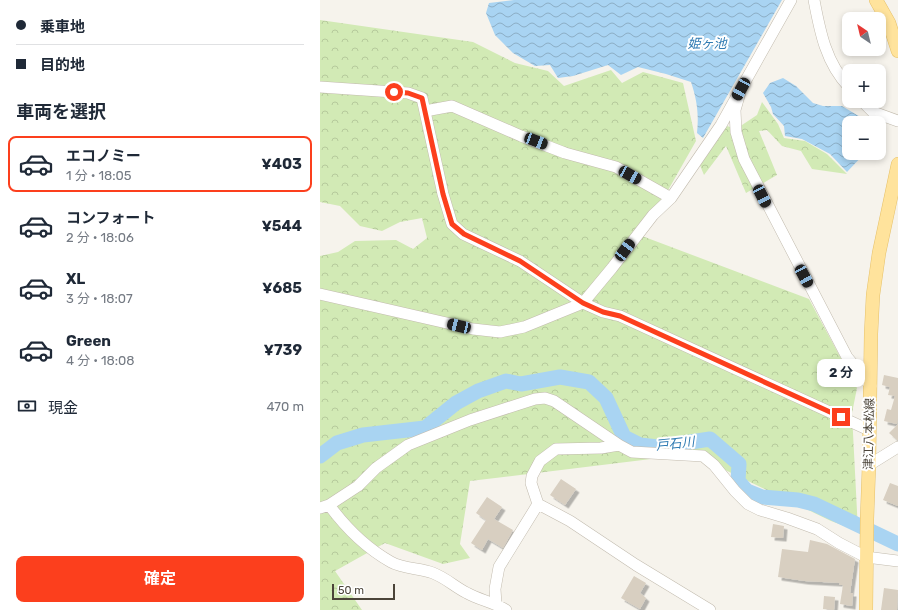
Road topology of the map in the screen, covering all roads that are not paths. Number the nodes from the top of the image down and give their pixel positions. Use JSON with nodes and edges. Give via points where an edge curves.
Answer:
{"nodes":[{"id":1,"x":791,"y":0,"type":"edge"},
{"id":2,"x":814,"y":0,"type":"edge"},
{"id":3,"x":876,"y":0,"type":"edge"},
{"id":4,"x":898,"y":51,"type":"edge"},
{"id":5,"x":842,"y":79,"type":"edge"},
{"id":6,"x":320,"y":87,"type":"edge"},
{"id":7,"x":741,"y":89,"type":"junction"},
{"id":8,"x":869,"y":108,"type":"edge"},
{"id":9,"x":425,"y":111,"type":"junction"},
{"id":10,"x":898,"y":121,"type":"edge"},
{"id":11,"x":898,"y":164,"type":"edge"},
{"id":12,"x":671,"y":198,"type":"junction"},
{"id":13,"x":320,"y":294,"type":"edge"},
{"id":14,"x":583,"y":303,"type":"junction"},
{"id":15,"x":870,"y":386,"type":"junction"},
{"id":16,"x":869,"y":430,"type":"junction"},
{"id":17,"x":619,"y":445,"type":"junction"},
{"id":18,"x":898,"y":447,"type":"edge"},
{"id":19,"x":869,"y":465,"type":"junction"},
{"id":20,"x":538,"y":504,"type":"junction"},
{"id":21,"x":324,"y":506,"type":"edge"},
{"id":22,"x":866,"y":553,"type":"junction"},
{"id":23,"x":898,"y":561,"type":"edge"},
{"id":24,"x":496,"y":604,"type":"junction"},
{"id":25,"x":506,"y":610,"type":"edge"},
{"id":26,"x":710,"y":610,"type":"edge"},
{"id":27,"x":866,"y":610,"type":"edge"}],
"edges":[{"from":1,"to":7,"type":"street"},
{"from":2,"to":5,"type":"street","via":[[821,36],[829,58]]},
{"from":3,"to":4,"type":"main road","via":[[889,23]]},
{"from":6,"to":9,"type":"street","via":[[408,93],[422,98]]},
{"from":7,"to":12,"type":"street","via":[[721,125]]},
{"from":7,"to":15,"type":"street","via":[[735,110],[736,132],[744,158],[847,357]]},
{"from":8,"to":10,"type":"street","via":[[873,112]]},
{"from":9,"to":12,"type":"street","via":[[452,106],[565,153],[616,167]]},
{"from":9,"to":14,"type":"street","via":[[452,224],[464,234],[520,261]]},
{"from":11,"to":15,"type":"main road","name":"津江八本松線","via":[[873,295]]},
{"from":12,"to":14,"type":"street","via":[[653,215]]},
{"from":13,"to":14,"type":"street","via":[[473,329],[500,332],[524,327]]},
{"from":14,"to":16,"type":"street","via":[[620,316]]},
{"from":15,"to":16,"type":"main road","name":"津江八本松線"},
{"from":16,"to":19,"type":"main road","name":"津江八本松線"},
{"from":17,"to":20,"type":"street","via":[[556,449],[540,461],[532,476],[531,483]]},
{"from":17,"to":21,"type":"street","via":[[554,401],[545,398],[535,399],[470,420],[408,445],[376,468],[358,486]]},
{"from":17,"to":22,"type":"street","via":[[632,452],[703,456],[748,504],[817,529]]},
{"from":18,"to":19,"type":"street"},
{"from":19,"to":22,"type":"main road","name":"津江八本松線"},
{"from":20,"to":24,"type":"street","via":[[499,566],[495,589]]},
{"from":20,"to":26,"type":"street","via":[[570,521]]},
{"from":21,"to":24,"type":"street","via":[[370,548],[393,563],[432,573],[466,593]]},
{"from":22,"to":23,"type":"street"},
{"from":22,"to":27,"type":"main road","name":"津江八本松線"},
{"from":24,"to":25,"type":"street"}]}
